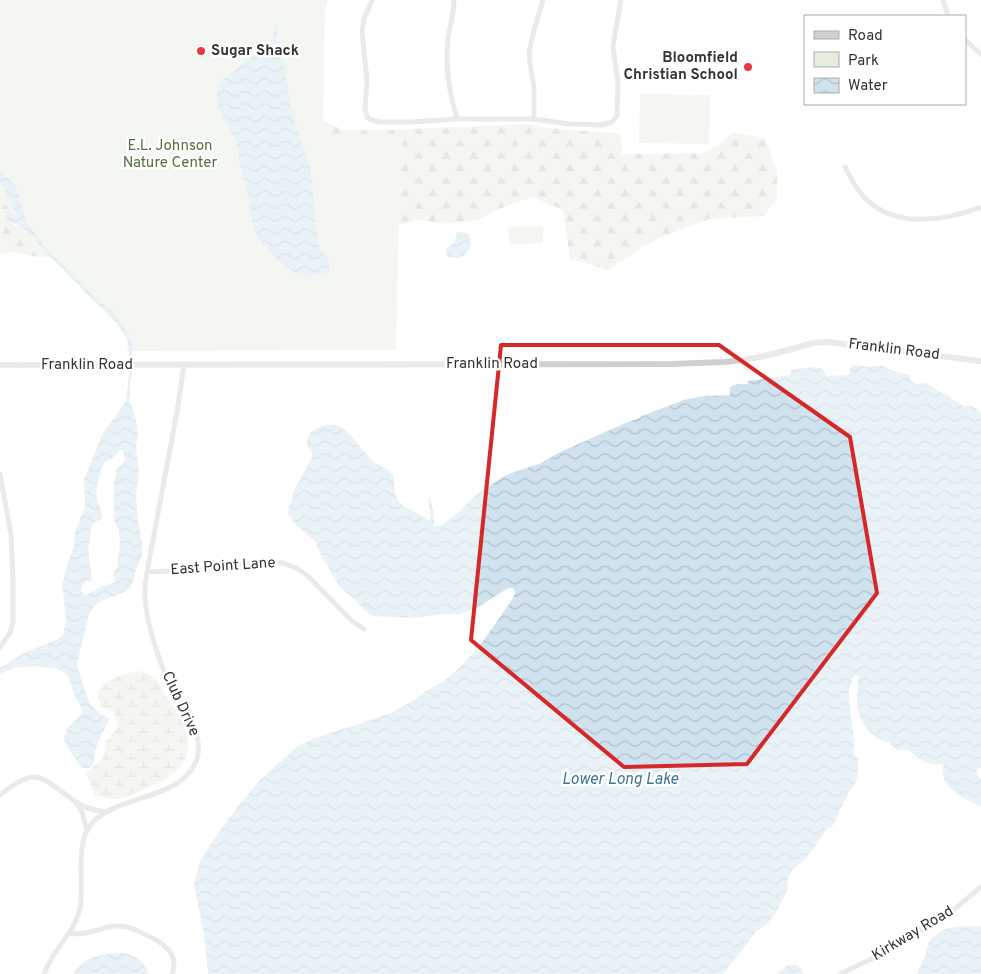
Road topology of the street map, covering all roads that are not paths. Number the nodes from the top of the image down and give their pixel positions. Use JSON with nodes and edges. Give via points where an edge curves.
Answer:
{"nodes":[{"id":1,"x":372,"y":0,"type":"edge"},
{"id":2,"x":454,"y":0,"type":"edge"},
{"id":3,"x":543,"y":0,"type":"edge"},
{"id":4,"x":621,"y":0,"type":"edge"},
{"id":5,"x":943,"y":0,"type":"edge"},
{"id":6,"x":948,"y":15,"type":"edge"},
{"id":7,"x":966,"y":41,"type":"edge"},
{"id":8,"x":981,"y":54,"type":"edge"},
{"id":9,"x":457,"y":119,"type":"junction"},
{"id":10,"x":534,"y":119,"type":"junction"},
{"id":11,"x":845,"y":167,"type":"dead end"},
{"id":12,"x":981,"y":207,"type":"edge"},
{"id":13,"x":981,"y":361,"type":"edge"},
{"id":14,"x":0,"y":365,"type":"edge"},
{"id":15,"x":184,"y":365,"type":"junction"},
{"id":16,"x":0,"y":474,"type":"edge"},
{"id":17,"x":147,"y":572,"type":"junction"},
{"id":18,"x":364,"y":628,"type":"dead end"},
{"id":19,"x":0,"y":647,"type":"edge"},
{"id":20,"x":0,"y":795,"type":"edge"},
{"id":21,"x":77,"y":803,"type":"junction"},
{"id":22,"x":105,"y":812,"type":"junction"},
{"id":23,"x":86,"y":830,"type":"junction"},
{"id":24,"x":981,"y":887,"type":"edge"},
{"id":25,"x":69,"y":933,"type":"junction"},
{"id":26,"x":44,"y":974,"type":"edge"},
{"id":27,"x":172,"y":974,"type":"edge"},
{"id":28,"x":840,"y":974,"type":"edge"}],
"edges":[{"from":1,"to":9,"type":"street","via":[[362,31],[367,117],[380,122]]},
{"from":2,"to":9,"type":"street","via":[[447,68]]},
{"from":3,"to":10,"type":"street","via":[[529,52]]},
{"from":4,"to":10,"type":"street","via":[[613,46],[618,84],[615,119],[608,124],[559,124]]},
{"from":5,"to":6,"type":"street"},
{"from":7,"to":8,"type":"street"},
{"from":9,"to":10,"type":"street"},
{"from":11,"to":12,"type":"street","via":[[859,191],[876,208],[890,215],[932,218],[953,216]]},
{"from":13,"to":15,"type":"street","name":"Franklin Road","via":[[824,342],[750,359],[681,364]]},
{"from":14,"to":15,"type":"street","name":"Franklin Road"},
{"from":15,"to":17,"type":"street","name":"Club Drive"},
{"from":16,"to":19,"type":"street","via":[[11,535],[13,579],[13,622]]},
{"from":17,"to":18,"type":"street","name":"East Point Lane","via":[[283,563],[307,575],[352,622]]},
{"from":17,"to":22,"type":"street","name":"Club Drive","via":[[145,603],[152,634],[166,675],[194,729],[198,754],[189,772],[173,786]]},
{"from":20,"to":21,"type":"street","via":[[20,781],[37,777],[48,781]]},
{"from":21,"to":22,"type":"street"},
{"from":21,"to":23,"type":"street"},
{"from":22,"to":23,"type":"street","name":"Club Drive"},
{"from":23,"to":25,"type":"street","via":[[80,906]]},
{"from":24,"to":28,"type":"street","name":"Kirkway Road","via":[[944,918]]},
{"from":25,"to":26,"type":"street","via":[[52,956]]},
{"from":25,"to":27,"type":"street","via":[[86,934],[107,927],[132,928],[170,952],[174,959]]}]}
